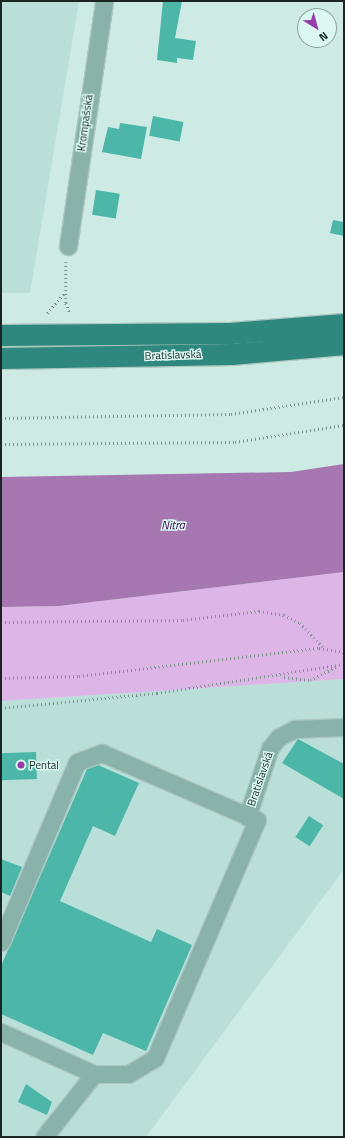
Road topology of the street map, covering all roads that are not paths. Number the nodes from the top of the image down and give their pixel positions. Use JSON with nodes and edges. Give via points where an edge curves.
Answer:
{"nodes":[{"id":1,"x":104,"y":1,"type":"edge"},
{"id":2,"x":68,"y":246,"type":"dead end"},
{"id":3,"x":344,"y":324,"type":"edge"},
{"id":4,"x":1,"y":335,"type":"edge"},
{"id":5,"x":344,"y":344,"type":"edge"},
{"id":6,"x":1,"y":358,"type":"edge"},
{"id":7,"x":344,"y":727,"type":"edge"},
{"id":8,"x":247,"y":817,"type":"junction"},
{"id":9,"x":6,"y":919,"type":"edge"},
{"id":10,"x":1,"y":942,"type":"edge"},
{"id":11,"x":1,"y":1032,"type":"edge"},
{"id":12,"x":94,"y":1074,"type":"junction"},
{"id":13,"x":44,"y":1137,"type":"edge"}],
"edges":[{"from":1,"to":2,"type":"street","name":"Krompašská"},
{"from":3,"to":4,"type":"main road","name":"Bratislavská","via":[[222,333]]},
{"from":5,"to":6,"type":"main road","name":"Bratislavská","via":[[231,354]]},
{"from":7,"to":8,"type":"street","name":"Bratislavská","via":[[295,729],[279,737],[270,748]]},
{"from":8,"to":9,"type":"street","via":[[102,752],[77,762]]},
{"from":8,"to":12,"type":"street","via":[[257,820],[155,1058],[128,1074]]},
{"from":9,"to":10,"type":"street"},
{"from":11,"to":12,"type":"street"},
{"from":12,"to":13,"type":"street"}]}
